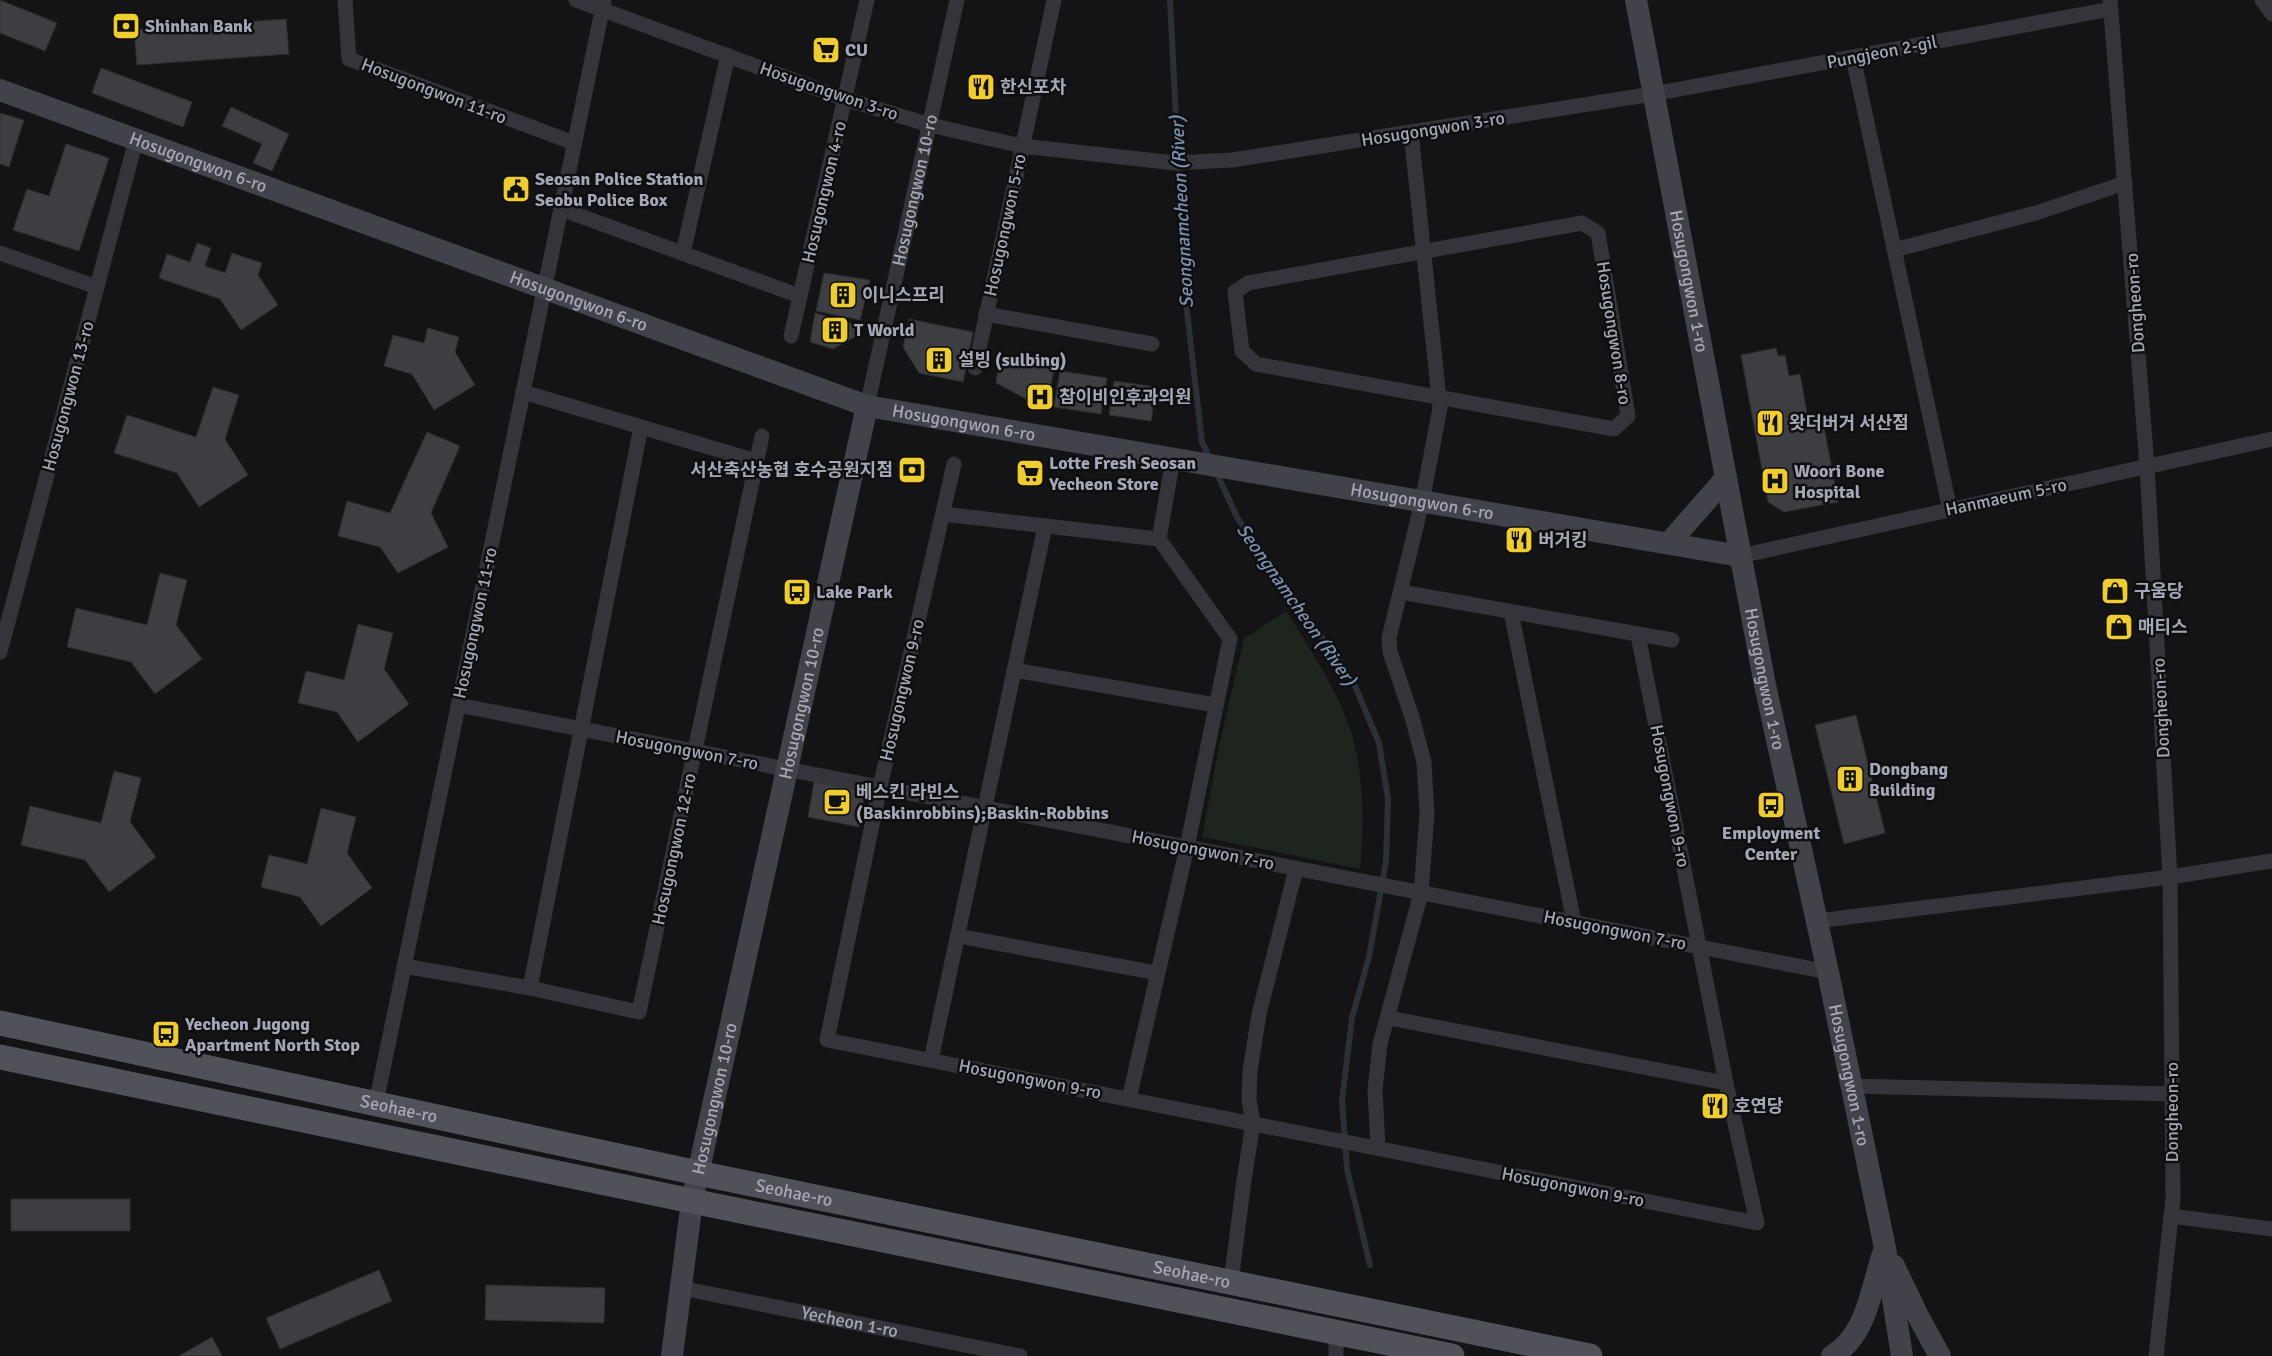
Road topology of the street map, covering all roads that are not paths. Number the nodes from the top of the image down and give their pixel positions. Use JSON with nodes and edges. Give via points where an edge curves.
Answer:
{"nodes":[{"id":1,"x":345,"y":0,"type":"edge"},
{"id":2,"x":576,"y":0,"type":"edge"},
{"id":3,"x":868,"y":0,"type":"edge"},
{"id":4,"x":957,"y":0,"type":"edge"},
{"id":5,"x":1054,"y":0,"type":"edge"},
{"id":6,"x":1636,"y":0,"type":"edge"},
{"id":7,"x":2262,"y":0,"type":"edge"},
{"id":8,"x":603,"y":5,"type":"edge"},
{"id":9,"x":2111,"y":5,"type":"edge"},
{"id":10,"x":2272,"y":14,"type":"edge"},
{"id":11,"x":728,"y":55,"type":"junction"},
{"id":12,"x":1853,"y":58,"type":"junction"},
{"id":13,"x":0,"y":90,"type":"edge"},
{"id":14,"x":1653,"y":94,"type":"junction"},
{"id":15,"x":845,"y":99,"type":"junction"},
{"id":16,"x":930,"y":126,"type":"junction"},
{"id":17,"x":1411,"y":132,"type":"junction"},
{"id":18,"x":136,"y":140,"type":"junction"},
{"id":19,"x":574,"y":143,"type":"junction"},
{"id":20,"x":1022,"y":146,"type":"junction"},
{"id":21,"x":2126,"y":183,"type":"junction"},
{"id":22,"x":560,"y":209,"type":"junction"},
{"id":23,"x":1894,"y":250,"type":"junction"},
{"id":24,"x":1423,"y":251,"type":"junction"},
{"id":25,"x":0,"y":253,"type":"edge"},
{"id":26,"x":684,"y":253,"type":"junction"},
{"id":27,"x":97,"y":287,"type":"junction"},
{"id":28,"x":544,"y":288,"type":"junction"},
{"id":29,"x":800,"y":296,"type":"junction"},
{"id":30,"x":986,"y":314,"type":"junction"},
{"id":31,"x":791,"y":336,"type":"dead end"},
{"id":32,"x":1152,"y":344,"type":"dead end"},
{"id":33,"x":975,"y":368,"type":"dead end"},
{"id":34,"x":523,"y":392,"type":"junction"},
{"id":35,"x":1439,"y":398,"type":"junction"},
{"id":36,"x":867,"y":406,"type":"junction"},
{"id":37,"x":642,"y":427,"type":"junction"},
{"id":38,"x":762,"y":436,"type":"dead end"},
{"id":39,"x":2272,"y":439,"type":"edge"},
{"id":40,"x":1173,"y":458,"type":"junction"},
{"id":41,"x":756,"y":461,"type":"junction"},
{"id":42,"x":954,"y":464,"type":"dead end"},
{"id":43,"x":2147,"y":466,"type":"junction"},
{"id":44,"x":1726,"y":478,"type":"junction"},
{"id":45,"x":1422,"y":502,"type":"junction"},
{"id":46,"x":1950,"y":510,"type":"junction"},
{"id":47,"x":943,"y":514,"type":"junction"},
{"id":48,"x":1045,"y":526,"type":"junction"},
{"id":49,"x":1159,"y":539,"type":"junction"},
{"id":50,"x":1668,"y":544,"type":"junction"},
{"id":51,"x":1740,"y":556,"type":"junction"},
{"id":52,"x":1401,"y":592,"type":"junction"},
{"id":53,"x":1511,"y":612,"type":"junction"},
{"id":54,"x":1638,"y":635,"type":"junction"},
{"id":55,"x":1672,"y":640,"type":"dead end"},
{"id":56,"x":0,"y":652,"type":"edge"},
{"id":57,"x":1014,"y":670,"type":"junction"},
{"id":58,"x":458,"y":705,"type":"junction"},
{"id":59,"x":1215,"y":705,"type":"junction"},
{"id":60,"x":582,"y":729,"type":"junction"},
{"id":61,"x":695,"y":752,"type":"junction"},
{"id":62,"x":788,"y":769,"type":"junction"},
{"id":63,"x":880,"y":787,"type":"junction"},
{"id":64,"x":985,"y":808,"type":"junction"},
{"id":65,"x":1187,"y":847,"type":"junction"},
{"id":66,"x":2272,"y":861,"type":"edge"},
{"id":67,"x":1296,"y":868,"type":"junction"},
{"id":68,"x":2170,"y":877,"type":"junction"},
{"id":69,"x":1420,"y":892,"type":"junction"},
{"id":70,"x":1817,"y":921,"type":"junction"},
{"id":71,"x":1574,"y":922,"type":"junction"},
{"id":72,"x":958,"y":936,"type":"junction"},
{"id":73,"x":1699,"y":947,"type":"junction"},
{"id":74,"x":404,"y":966,"type":"junction"},
{"id":75,"x":1828,"y":972,"type":"junction"},
{"id":76,"x":1157,"y":973,"type":"junction"},
{"id":77,"x":530,"y":988,"type":"junction"},
{"id":78,"x":1388,"y":1018,"type":"junction"},
{"id":79,"x":0,"y":1023,"type":"edge"},
{"id":80,"x":0,"y":1057,"type":"edge"},
{"id":81,"x":932,"y":1060,"type":"junction"},
{"id":82,"x":1726,"y":1083,"type":"junction"},
{"id":83,"x":1851,"y":1086,"type":"junction"},
{"id":84,"x":2172,"y":1094,"type":"junction"},
{"id":85,"x":1129,"y":1099,"type":"junction"},
{"id":86,"x":376,"y":1103,"type":"junction"},
{"id":87,"x":1254,"y":1123,"type":"junction"},
{"id":88,"x":1378,"y":1148,"type":"junction"},
{"id":89,"x":698,"y":1173,"type":"junction"},
{"id":90,"x":692,"y":1201,"type":"junction"},
{"id":91,"x":2171,"y":1216,"type":"junction"},
{"id":92,"x":2272,"y":1229,"type":"edge"},
{"id":93,"x":1884,"y":1248,"type":"junction"},
{"id":94,"x":1230,"y":1282,"type":"junction"},
{"id":95,"x":681,"y":1288,"type":"junction"},
{"id":96,"x":1336,"y":1344,"type":"edge"},
{"id":97,"x":672,"y":1356,"type":"edge"},
{"id":98,"x":1020,"y":1356,"type":"edge"},
{"id":99,"x":1452,"y":1356,"type":"edge"},
{"id":100,"x":1590,"y":1356,"type":"edge"},
{"id":101,"x":1832,"y":1356,"type":"edge"},
{"id":102,"x":1902,"y":1356,"type":"edge"},
{"id":103,"x":1940,"y":1356,"type":"edge"},
{"id":104,"x":2156,"y":1356,"type":"edge"}],
"edges":[{"from":1,"to":19,"type":"street","name":"Hosugongwon 11-ro","via":[[350,59]]},
{"from":2,"to":8,"type":"street","name":"Hosugongwon 3-ro"},
{"from":3,"to":15,"type":"street","name":"Hosugongwon 4-ro"},
{"from":4,"to":16,"type":"street","name":"Hosugongwon 10-ro"},
{"from":5,"to":20,"type":"street","name":"Hosugongwon 5-ro"},
{"from":6,"to":14,"type":"street","name":"Hosugongwon 1-ro"},
{"from":7,"to":10,"type":"street"},
{"from":8,"to":11,"type":"street","name":"Hosugongwon 3-ro"},
{"from":8,"to":19,"type":"street","name":"Hosugongwon 11-ro"},
{"from":9,"to":12,"type":"street","name":"Pungjeon 2-gil"},
{"from":9,"to":21,"type":"street","name":"Dongheon-ro"},
{"from":11,"to":15,"type":"street","name":"Hosugongwon 3-ro"},
{"from":11,"to":26,"type":"street"},
{"from":12,"to":14,"type":"street","name":"Pungjeon 2-gil"},
{"from":12,"to":23,"type":"street"},
{"from":13,"to":18,"type":"street","name":"Hosugongwon 6-ro"},
{"from":14,"to":17,"type":"street","name":"Hosugongwon 3-ro"},
{"from":14,"to":44,"type":"street","name":"Hosugongwon 1-ro"},
{"from":15,"to":16,"type":"street","name":"Hosugongwon 3-ro"},
{"from":15,"to":29,"type":"street","name":"Hosugongwon 4-ro"},
{"from":16,"to":20,"type":"street","name":"Hosugongwon 3-ro"},
{"from":16,"to":36,"type":"street","name":"Hosugongwon 10-ro"},
{"from":17,"to":20,"type":"street","name":"Hosugongwon 3-ro","via":[[1213,161],[1148,160]]},
{"from":17,"to":24,"type":"street"},
{"from":18,"to":27,"type":"street","name":"Hosugongwon 13-ro"},
{"from":18,"to":28,"type":"street","name":"Hosugongwon 6-ro"},
{"from":19,"to":22,"type":"street","name":"Hosugongwon 11-ro"},
{"from":20,"to":30,"type":"street","name":"Hosugongwon 5-ro"},
{"from":21,"to":23,"type":"street","via":[[2036,213]]},
{"from":21,"to":43,"type":"street","name":"Dongheon-ro"},
{"from":22,"to":26,"type":"street"},
{"from":22,"to":28,"type":"street","name":"Hosugongwon 11-ro"},
{"from":23,"to":46,"type":"street"},
{"from":24,"to":35,"type":"street"},
{"from":24,"to":35,"type":"street","name":"Hosugongwon 8-ro","via":[[1248,283],[1236,292],[1236,302],[1242,351],[1256,364]]},
{"from":24,"to":35,"type":"street","name":"Hosugongwon 8-ro","via":[[1582,223],[1598,233],[1628,416],[1614,429]]},
{"from":25,"to":27,"type":"street"},
{"from":26,"to":29,"type":"street"},
{"from":27,"to":56,"type":"street","name":"Hosugongwon 13-ro"},
{"from":28,"to":34,"type":"street","name":"Hosugongwon 11-ro"},
{"from":28,"to":36,"type":"street","name":"Hosugongwon 6-ro"},
{"from":29,"to":31,"type":"street","name":"Hosugongwon 4-ro"},
{"from":30,"to":32,"type":"street","name":"Hosugongwon 5-ro"},
{"from":30,"to":33,"type":"street"},
{"from":34,"to":37,"type":"street"},
{"from":34,"to":58,"type":"street","name":"Hosugongwon 11-ro"},
{"from":35,"to":45,"type":"street","via":[[1440,408]]},
{"from":36,"to":40,"type":"street","name":"Hosugongwon 6-ro"},
{"from":36,"to":62,"type":"street","name":"Hosugongwon 10-ro"},
{"from":37,"to":41,"type":"street"},
{"from":37,"to":60,"type":"street"},
{"from":38,"to":41,"type":"street","name":"Hosugongwon 12-ro"},
{"from":39,"to":43,"type":"street","name":"Hanmaeum 5-ro"},
{"from":40,"to":45,"type":"street","name":"Hosugongwon 6-ro"},
{"from":40,"to":49,"type":"street"},
{"from":41,"to":61,"type":"street","name":"Hosugongwon 12-ro"},
{"from":42,"to":47,"type":"street","name":"Hosugongwon 9-ro"},
{"from":43,"to":46,"type":"street","name":"Hanmaeum 5-ro"},
{"from":43,"to":68,"type":"street","name":"Dongheon-ro"},
{"from":44,"to":50,"type":"street"},
{"from":44,"to":51,"type":"street","name":"Hosugongwon 1-ro"},
{"from":45,"to":50,"type":"street","name":"Hosugongwon 6-ro"},
{"from":45,"to":52,"type":"street"},
{"from":46,"to":51,"type":"street","name":"Hanmaeum 5-ro"},
{"from":47,"to":48,"type":"street"},
{"from":47,"to":63,"type":"street","name":"Hosugongwon 9-ro"},
{"from":48,"to":49,"type":"street"},
{"from":48,"to":57,"type":"street"},
{"from":49,"to":59,"type":"street","via":[[1230,639]]},
{"from":50,"to":51,"type":"street","name":"Hosugongwon 6-ro"},
{"from":51,"to":70,"type":"street","name":"Hosugongwon 1-ro"},
{"from":52,"to":53,"type":"street"},
{"from":52,"to":69,"type":"street","via":[[1389,638],[1390,652],[1424,762],[1427,814]]},
{"from":53,"to":54,"type":"street"},
{"from":53,"to":71,"type":"street"},
{"from":54,"to":55,"type":"street"},
{"from":54,"to":73,"type":"street","name":"Hosugongwon 9-ro"},
{"from":57,"to":59,"type":"street"},
{"from":57,"to":64,"type":"street"},
{"from":58,"to":60,"type":"street","name":"Hosugongwon 7-ro"},
{"from":58,"to":74,"type":"street","name":"Hosugongwon 11-ro"},
{"from":59,"to":65,"type":"street"},
{"from":60,"to":61,"type":"street","name":"Hosugongwon 7-ro"},
{"from":60,"to":77,"type":"street"},
{"from":61,"to":62,"type":"street","name":"Hosugongwon 7-ro"},
{"from":61,"to":77,"type":"street","name":"Hosugongwon 12-ro","via":[[639,1012]]},
{"from":62,"to":63,"type":"street","name":"Hosugongwon 7-ro"},
{"from":62,"to":89,"type":"street","name":"Hosugongwon 10-ro"},
{"from":63,"to":64,"type":"street","name":"Hosugongwon 7-ro"},
{"from":63,"to":81,"type":"street","name":"Hosugongwon 9-ro","via":[[828,1040]]},
{"from":64,"to":65,"type":"street","name":"Hosugongwon 7-ro"},
{"from":64,"to":72,"type":"street"},
{"from":65,"to":67,"type":"street","name":"Hosugongwon 7-ro"},
{"from":65,"to":76,"type":"street"},
{"from":66,"to":68,"type":"street"},
{"from":67,"to":69,"type":"street","name":"Hosugongwon 7-ro"},
{"from":67,"to":87,"type":"street","via":[[1259,1014],[1250,1071],[1249,1100]]},
{"from":68,"to":70,"type":"street"},
{"from":68,"to":84,"type":"street","name":"Dongheon-ro"},
{"from":69,"to":71,"type":"street","name":"Hosugongwon 7-ro"},
{"from":69,"to":78,"type":"street"},
{"from":70,"to":75,"type":"street","name":"Hosugongwon 1-ro"},
{"from":71,"to":73,"type":"street","name":"Hosugongwon 7-ro"},
{"from":72,"to":76,"type":"street"},
{"from":72,"to":81,"type":"street"},
{"from":73,"to":75,"type":"street","name":"Hosugongwon 7-ro"},
{"from":73,"to":82,"type":"street","name":"Hosugongwon 9-ro"},
{"from":74,"to":77,"type":"street","name":"Hosugongwon 12-ro"},
{"from":74,"to":86,"type":"street","name":"Hosugongwon 11-ro"},
{"from":75,"to":83,"type":"street","name":"Hosugongwon 1-ro"},
{"from":76,"to":85,"type":"street"},
{"from":78,"to":82,"type":"street"},
{"from":78,"to":88,"type":"street","via":[[1380,1044],[1375,1090]]},
{"from":79,"to":86,"type":"main road","name":"Seohae-ro"},
{"from":80,"to":90,"type":"main road","name":"Seohae-ro"},
{"from":81,"to":85,"type":"street","name":"Hosugongwon 9-ro"},
{"from":82,"to":88,"type":"street","name":"Hosugongwon 9-ro","via":[[1757,1223]]},
{"from":83,"to":84,"type":"street"},
{"from":83,"to":93,"type":"street","name":"Hosugongwon 1-ro"},
{"from":84,"to":91,"type":"street","name":"Dongheon-ro"},
{"from":85,"to":87,"type":"street","name":"Hosugongwon 9-ro"},
{"from":86,"to":89,"type":"main road","name":"Seohae-ro"},
{"from":87,"to":88,"type":"street","name":"Hosugongwon 9-ro"},
{"from":87,"to":94,"type":"street"},
{"from":89,"to":90,"type":"street","name":"Hosugongwon 10-ro"},
{"from":89,"to":94,"type":"main road","name":"Seohae-ro"},
{"from":90,"to":95,"type":"street"},
{"from":90,"to":96,"type":"main road","name":"Seohae-ro"},
{"from":91,"to":92,"type":"street"},
{"from":91,"to":104,"type":"street","name":"Dongheon-ro"},
{"from":93,"to":101,"type":"street","via":[[1861,1324],[1848,1343]]},
{"from":93,"to":102,"type":"street","name":"Hosugongwon 1-ro"},
{"from":93,"to":103,"type":"street"},
{"from":94,"to":100,"type":"main road","name":"Seohae-ro"},
{"from":95,"to":97,"type":"street"},
{"from":95,"to":98,"type":"street","name":"Yecheon 1-ro"},
{"from":96,"to":99,"type":"main road","name":"Seohae-ro"}]}
